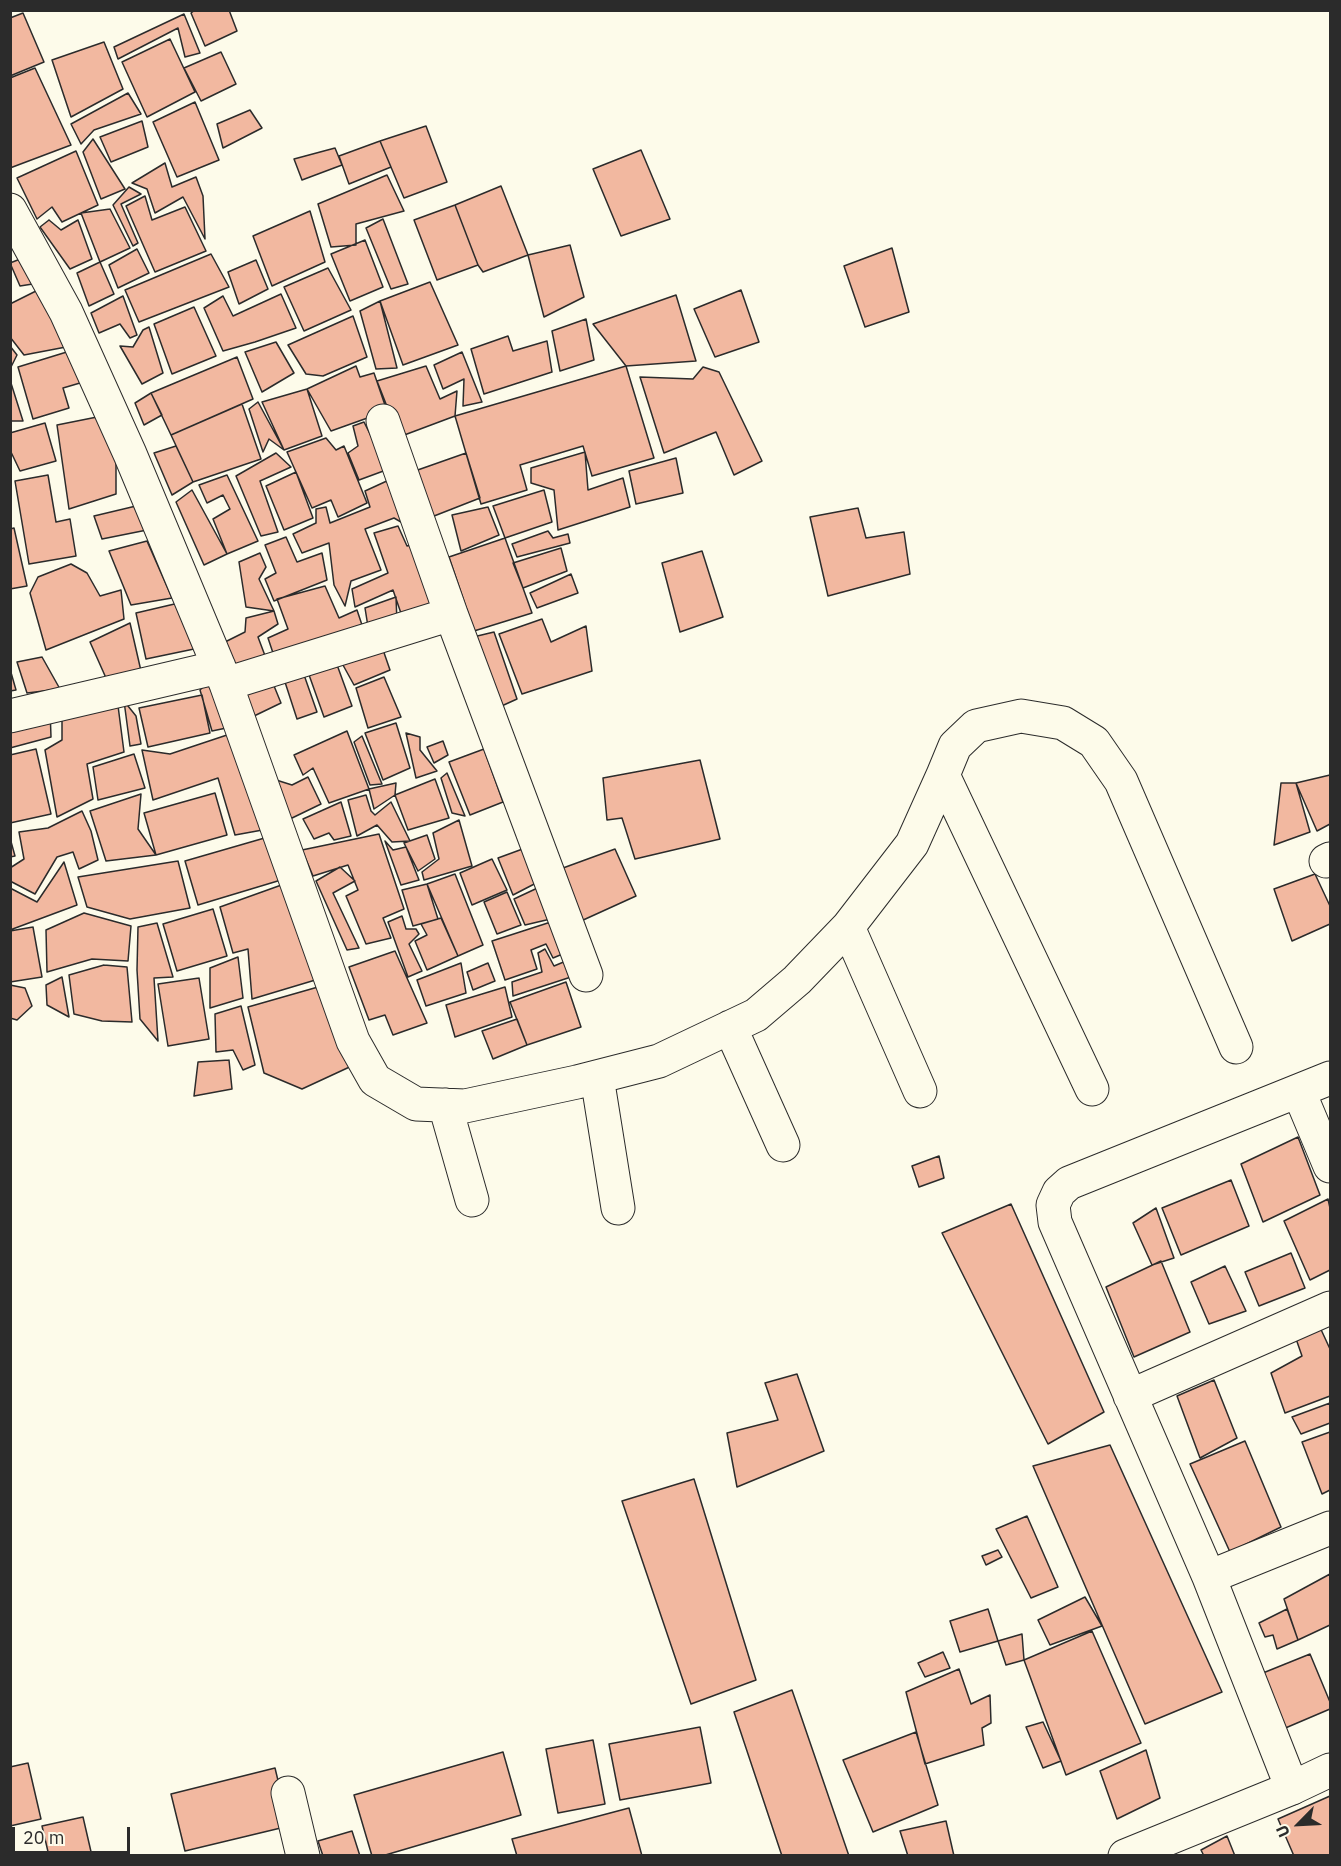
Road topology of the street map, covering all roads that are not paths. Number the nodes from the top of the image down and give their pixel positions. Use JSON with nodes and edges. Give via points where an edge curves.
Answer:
{"nodes":[{"id":1,"x":10,"y":210,"type":"edge"},
{"id":2,"x":383,"y":421,"type":"dead end"},
{"id":3,"x":451,"y":614,"type":"junction"},
{"id":4,"x":222,"y":676,"type":"junction"},
{"id":5,"x":10,"y":716,"type":"edge"},
{"id":6,"x":944,"y":775,"type":"junction"},
{"id":7,"x":848,"y":927,"type":"junction"},
{"id":8,"x":586,"y":975,"type":"dead end"},
{"id":9,"x":730,"y":1027,"type":"junction"},
{"id":10,"x":1236,"y":1047,"type":"dead end"},
{"id":11,"x":597,"y":1077,"type":"junction"},
{"id":12,"x":1330,"y":1078,"type":"edge"},
{"id":13,"x":1092,"y":1089,"type":"dead end"},
{"id":14,"x":920,"y":1091,"type":"dead end"},
{"id":15,"x":1299,"y":1092,"type":"junction"},
{"id":16,"x":445,"y":1106,"type":"junction"},
{"id":17,"x":783,"y":1145,"type":"dead end"},
{"id":18,"x":1330,"y":1166,"type":"edge"},
{"id":19,"x":472,"y":1200,"type":"dead end"},
{"id":20,"x":618,"y":1208,"type":"dead end"},
{"id":21,"x":1330,"y":1308,"type":"edge"},
{"id":22,"x":1130,"y":1396,"type":"junction"},
{"id":23,"x":1330,"y":1528,"type":"edge"},
{"id":24,"x":1209,"y":1577,"type":"junction"},
{"id":25,"x":1330,"y":1770,"type":"edge"},
{"id":26,"x":1292,"y":1788,"type":"junction"},
{"id":27,"x":288,"y":1793,"type":"dead end"},
{"id":28,"x":303,"y":1856,"type":"edge"},
{"id":29,"x":1125,"y":1856,"type":"edge"}],
"edges":[{"from":1,"to":4,"type":"street","via":[[66,312]]},
{"from":2,"to":3,"type":"street"},
{"from":3,"to":4,"type":"street"},
{"from":3,"to":8,"type":"street"},
{"from":4,"to":5,"type":"street"},
{"from":4,"to":16,"type":"street","via":[[354,1041],[375,1080],[416,1104]]},
{"from":6,"to":7,"type":"street","via":[[912,844]]},
{"from":6,"to":10,"type":"street","via":[[955,746],[976,726],[1021,716],[1063,723],[1095,742],[1121,781]]},
{"from":6,"to":13,"type":"street"},
{"from":7,"to":9,"type":"street","via":[[797,980],[756,1015]]},
{"from":7,"to":14,"type":"street"},
{"from":9,"to":11,"type":"street","via":[[659,1061]]},
{"from":9,"to":17,"type":"street"},
{"from":11,"to":16,"type":"street","via":[[465,1106]]},
{"from":11,"to":20,"type":"street"},
{"from":12,"to":15,"type":"street"},
{"from":15,"to":18,"type":"street"},
{"from":15,"to":22,"type":"street","via":[[1069,1183],[1059,1192],[1053,1205],[1055,1222]]},
{"from":16,"to":19,"type":"street"},
{"from":21,"to":22,"type":"street"},
{"from":22,"to":24,"type":"street"},
{"from":23,"to":24,"type":"street"},
{"from":24,"to":26,"type":"street"},
{"from":25,"to":26,"type":"street"},
{"from":26,"to":29,"type":"street"},
{"from":27,"to":28,"type":"street"}]}
